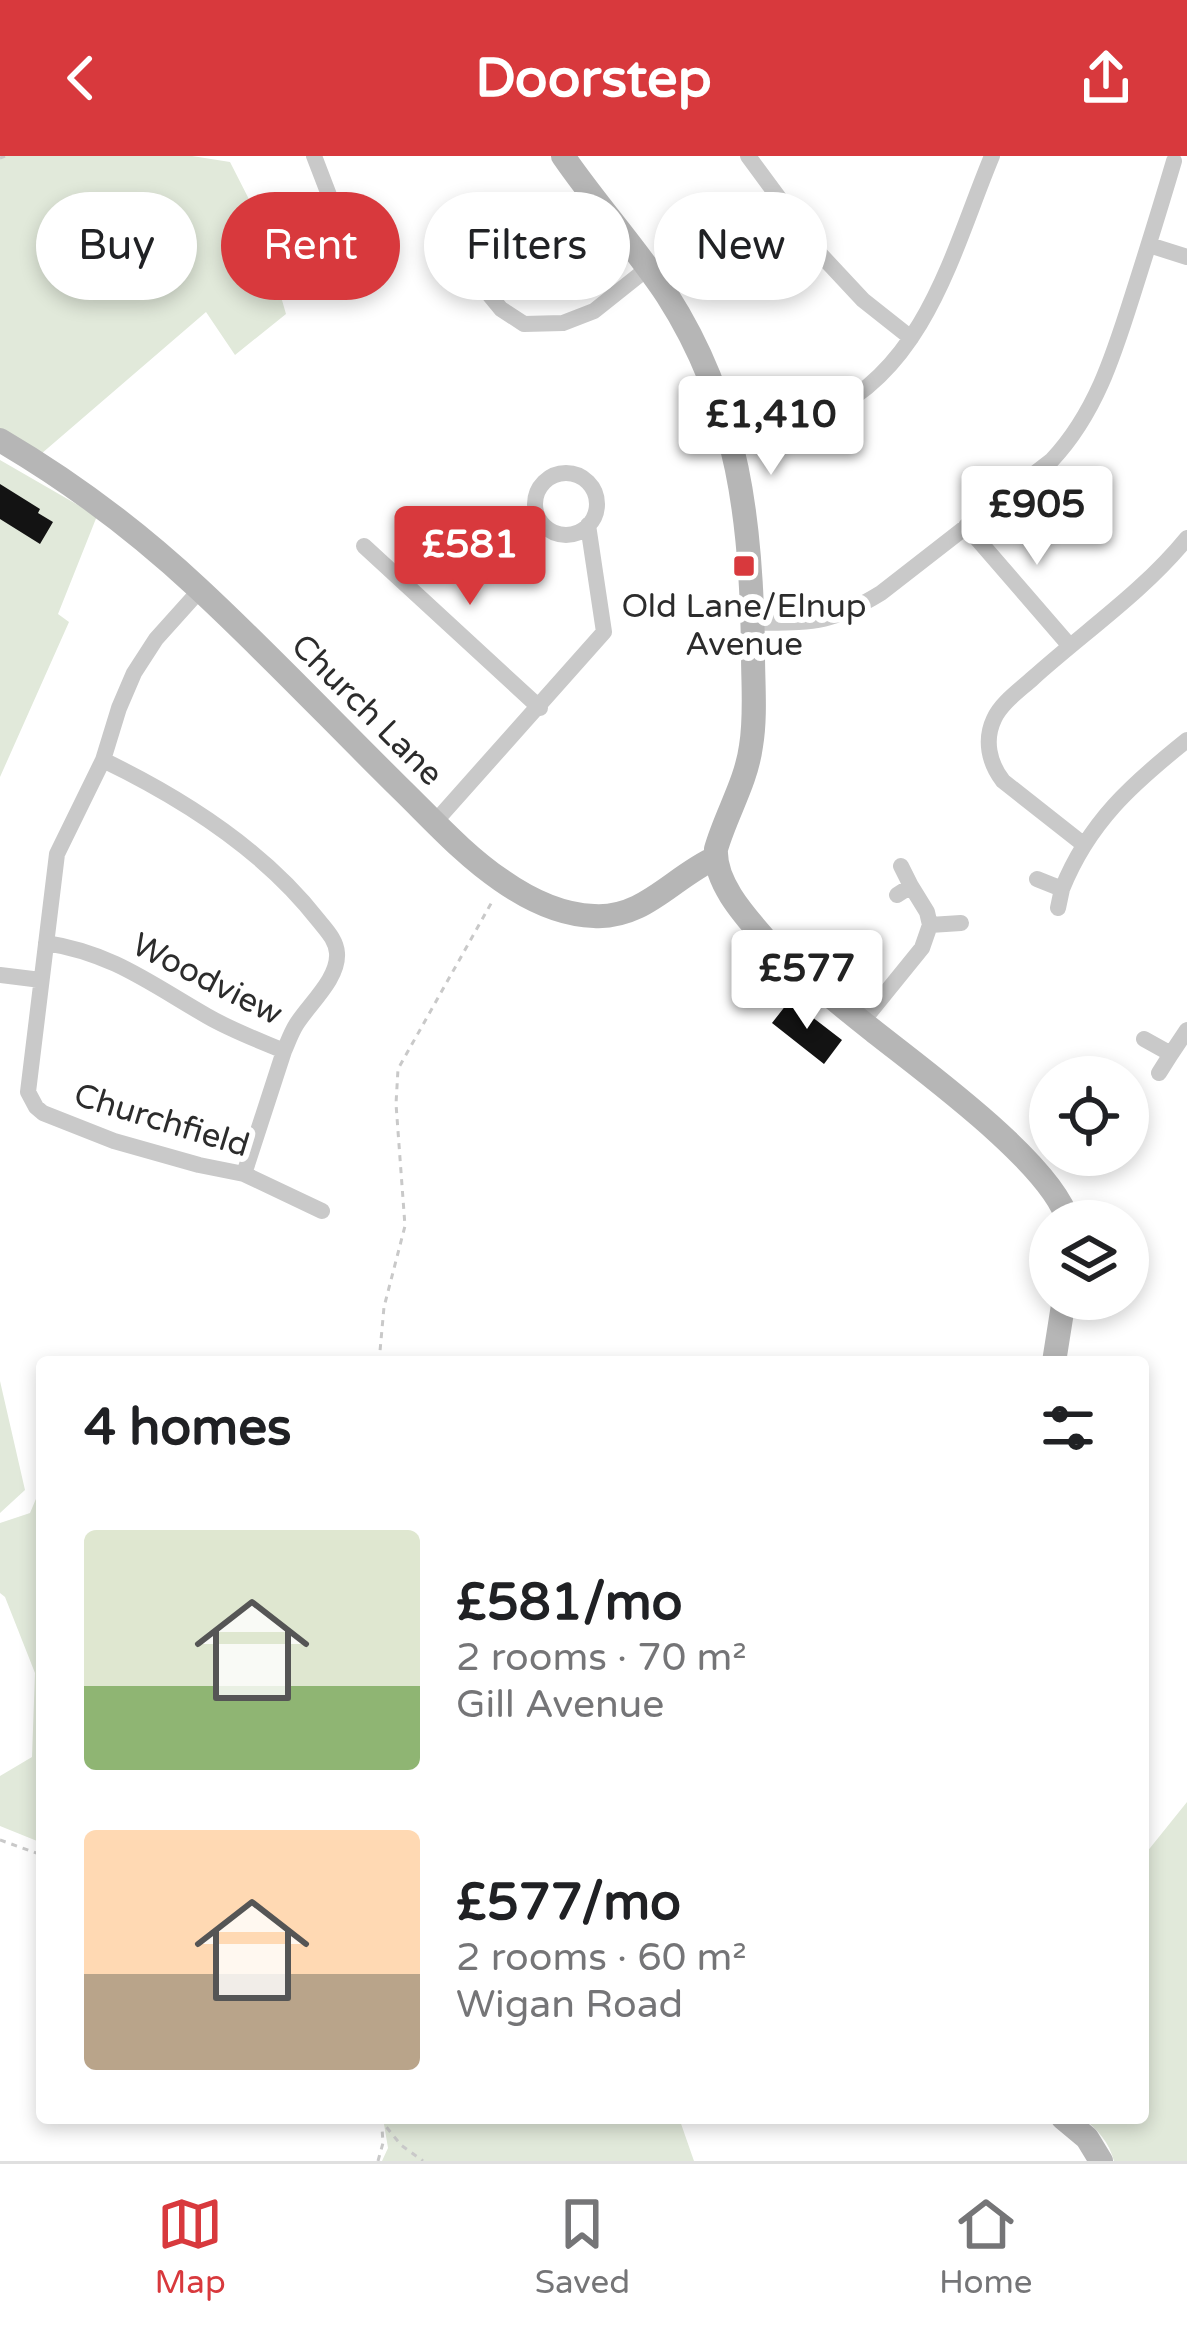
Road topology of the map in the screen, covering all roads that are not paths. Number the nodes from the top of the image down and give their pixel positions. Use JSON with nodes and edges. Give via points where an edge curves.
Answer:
{"nodes":[{"id":1,"x":314,"y":156,"type":"edge"},
{"id":2,"x":563,"y":156,"type":"edge"},
{"id":3,"x":748,"y":156,"type":"edge"},
{"id":4,"x":992,"y":156,"type":"edge"},
{"id":5,"x":1174,"y":161,"type":"dead end"},
{"id":6,"x":327,"y":192,"type":"edge"},
{"id":7,"x":1148,"y":245,"type":"junction"},
{"id":8,"x":1187,"y":257,"type":"edge"},
{"id":9,"x":648,"y":268,"type":"junction"},
{"id":10,"x":630,"y":282,"type":"edge"},
{"id":11,"x":494,"y":300,"type":"edge"},
{"id":12,"x":607,"y":300,"type":"edge"},
{"id":13,"x":911,"y":338,"type":"junction"},
{"id":14,"x":0,"y":440,"type":"edge"},
{"id":15,"x":731,"y":440,"type":"junction"},
{"id":16,"x":589,"y":525,"type":"dead end"},
{"id":17,"x":966,"y":526,"type":"junction"},
{"id":18,"x":1187,"y":538,"type":"edge"},
{"id":19,"x":364,"y":546,"type":"dead end"},
{"id":20,"x":200,"y":590,"type":"junction"},
{"id":21,"x":752,"y":623,"type":"junction"},
{"id":22,"x":1070,"y":645,"type":"junction"},
{"id":23,"x":540,"y":708,"type":"junction"},
{"id":24,"x":1187,"y":740,"type":"edge"},
{"id":25,"x":104,"y":760,"type":"junction"},
{"id":26,"x":435,"y":822,"type":"junction"},
{"id":27,"x":1083,"y":844,"type":"junction"},
{"id":28,"x":715,"y":858,"type":"junction"},
{"id":29,"x":901,"y":866,"type":"dead end"},
{"id":30,"x":1037,"y":879,"type":"dead end"},
{"id":31,"x":1062,"y":889,"type":"junction"},
{"id":32,"x":1058,"y":908,"type":"dead end"},
{"id":33,"x":962,"y":923,"type":"dead end"},
{"id":34,"x":930,"y":925,"type":"junction"},
{"id":35,"x":46,"y":943,"type":"junction"},
{"id":36,"x":0,"y":975,"type":"edge"},
{"id":37,"x":40,"y":980,"type":"junction"},
{"id":38,"x":862,"y":1022,"type":"junction"},
{"id":39,"x":1187,"y":1030,"type":"edge"},
{"id":40,"x":1144,"y":1039,"type":"dead end"},
{"id":41,"x":284,"y":1051,"type":"junction"},
{"id":42,"x":1171,"y":1054,"type":"junction"},
{"id":43,"x":1159,"y":1073,"type":"dead end"},
{"id":44,"x":244,"y":1174,"type":"junction"},
{"id":45,"x":1060,"y":1200,"type":"edge"},
{"id":46,"x":322,"y":1211,"type":"dead end"},
{"id":47,"x":1061,"y":1320,"type":"edge"},
{"id":48,"x":1055,"y":1356,"type":"edge"},
{"id":49,"x":1070,"y":2124,"type":"edge"},
{"id":50,"x":1101,"y":2161,"type":"edge"}],
"edges":[{"from":1,"to":6,"type":"street"},
{"from":2,"to":9,"type":"main road"},
{"from":3,"to":13,"type":"street","via":[[821,255]]},
{"from":4,"to":13,"type":"street"},
{"from":5,"to":7,"type":"street"},
{"from":7,"to":8,"type":"street"},
{"from":7,"to":17,"type":"street","via":[[1083,422],[1052,460]]},
{"from":9,"to":10,"type":"street"},
{"from":9,"to":15,"type":"main road","via":[[696,347]]},
{"from":11,"to":12,"type":"street","via":[[524,324],[563,323]]},
{"from":13,"to":15,"type":"street","via":[[882,376],[829,412]]},
{"from":14,"to":20,"type":"main road","name":"Church Lane"},
{"from":15,"to":21,"type":"main road","via":[[745,503]]},
{"from":16,"to":23,"type":"street","via":[[604,632]]},
{"from":17,"to":21,"type":"street","via":[[851,611],[816,622]]},
{"from":17,"to":22,"type":"street"},
{"from":18,"to":22,"type":"street"},
{"from":19,"to":23,"type":"street"},
{"from":20,"to":25,"type":"street","name":"Churchfield","via":[[141,661]]},
{"from":20,"to":26,"type":"main road","name":"Church Lane"},
{"from":21,"to":28,"type":"main road","via":[[751,747]]},
{"from":22,"to":27,"type":"street","via":[[999,709],[989,751],[1003,781]]},
{"from":23,"to":26,"type":"street"},
{"from":24,"to":27,"type":"street","via":[[1134,782]]},
{"from":25,"to":35,"type":"street","name":"Churchfield","via":[[57,854]]},
{"from":25,"to":41,"type":"street","name":"Woodview","via":[[217,826],[332,938],[335,967]]},
{"from":26,"to":28,"type":"main road","name":"Church Lane","via":[[504,882],[586,916],[646,904]]},
{"from":27,"to":31,"type":"street"},
{"from":28,"to":38,"type":"main road","via":[[764,939]]},
{"from":29,"to":34,"type":"street","via":[[904,891]]},
{"from":30,"to":31,"type":"street"},
{"from":31,"to":32,"type":"street"},
{"from":33,"to":34,"type":"street"},
{"from":34,"to":38,"type":"street","via":[[922,948]]},
{"from":35,"to":37,"type":"street","name":"Churchfield"},
{"from":35,"to":41,"type":"street","name":"Woodview","via":[[124,967]]},
{"from":36,"to":37,"type":"street"},
{"from":37,"to":44,"type":"street","name":"Churchfield","via":[[28,1083],[36,1108],[114,1141]]},
{"from":38,"to":45,"type":"main road","via":[[963,1103]]},
{"from":39,"to":42,"type":"street"},
{"from":40,"to":42,"type":"street"},
{"from":41,"to":44,"type":"street"},
{"from":42,"to":43,"type":"street"},
{"from":44,"to":46,"type":"street","name":"Churchfield"},
{"from":47,"to":48,"type":"main road"},
{"from":49,"to":50,"type":"main road"}]}
